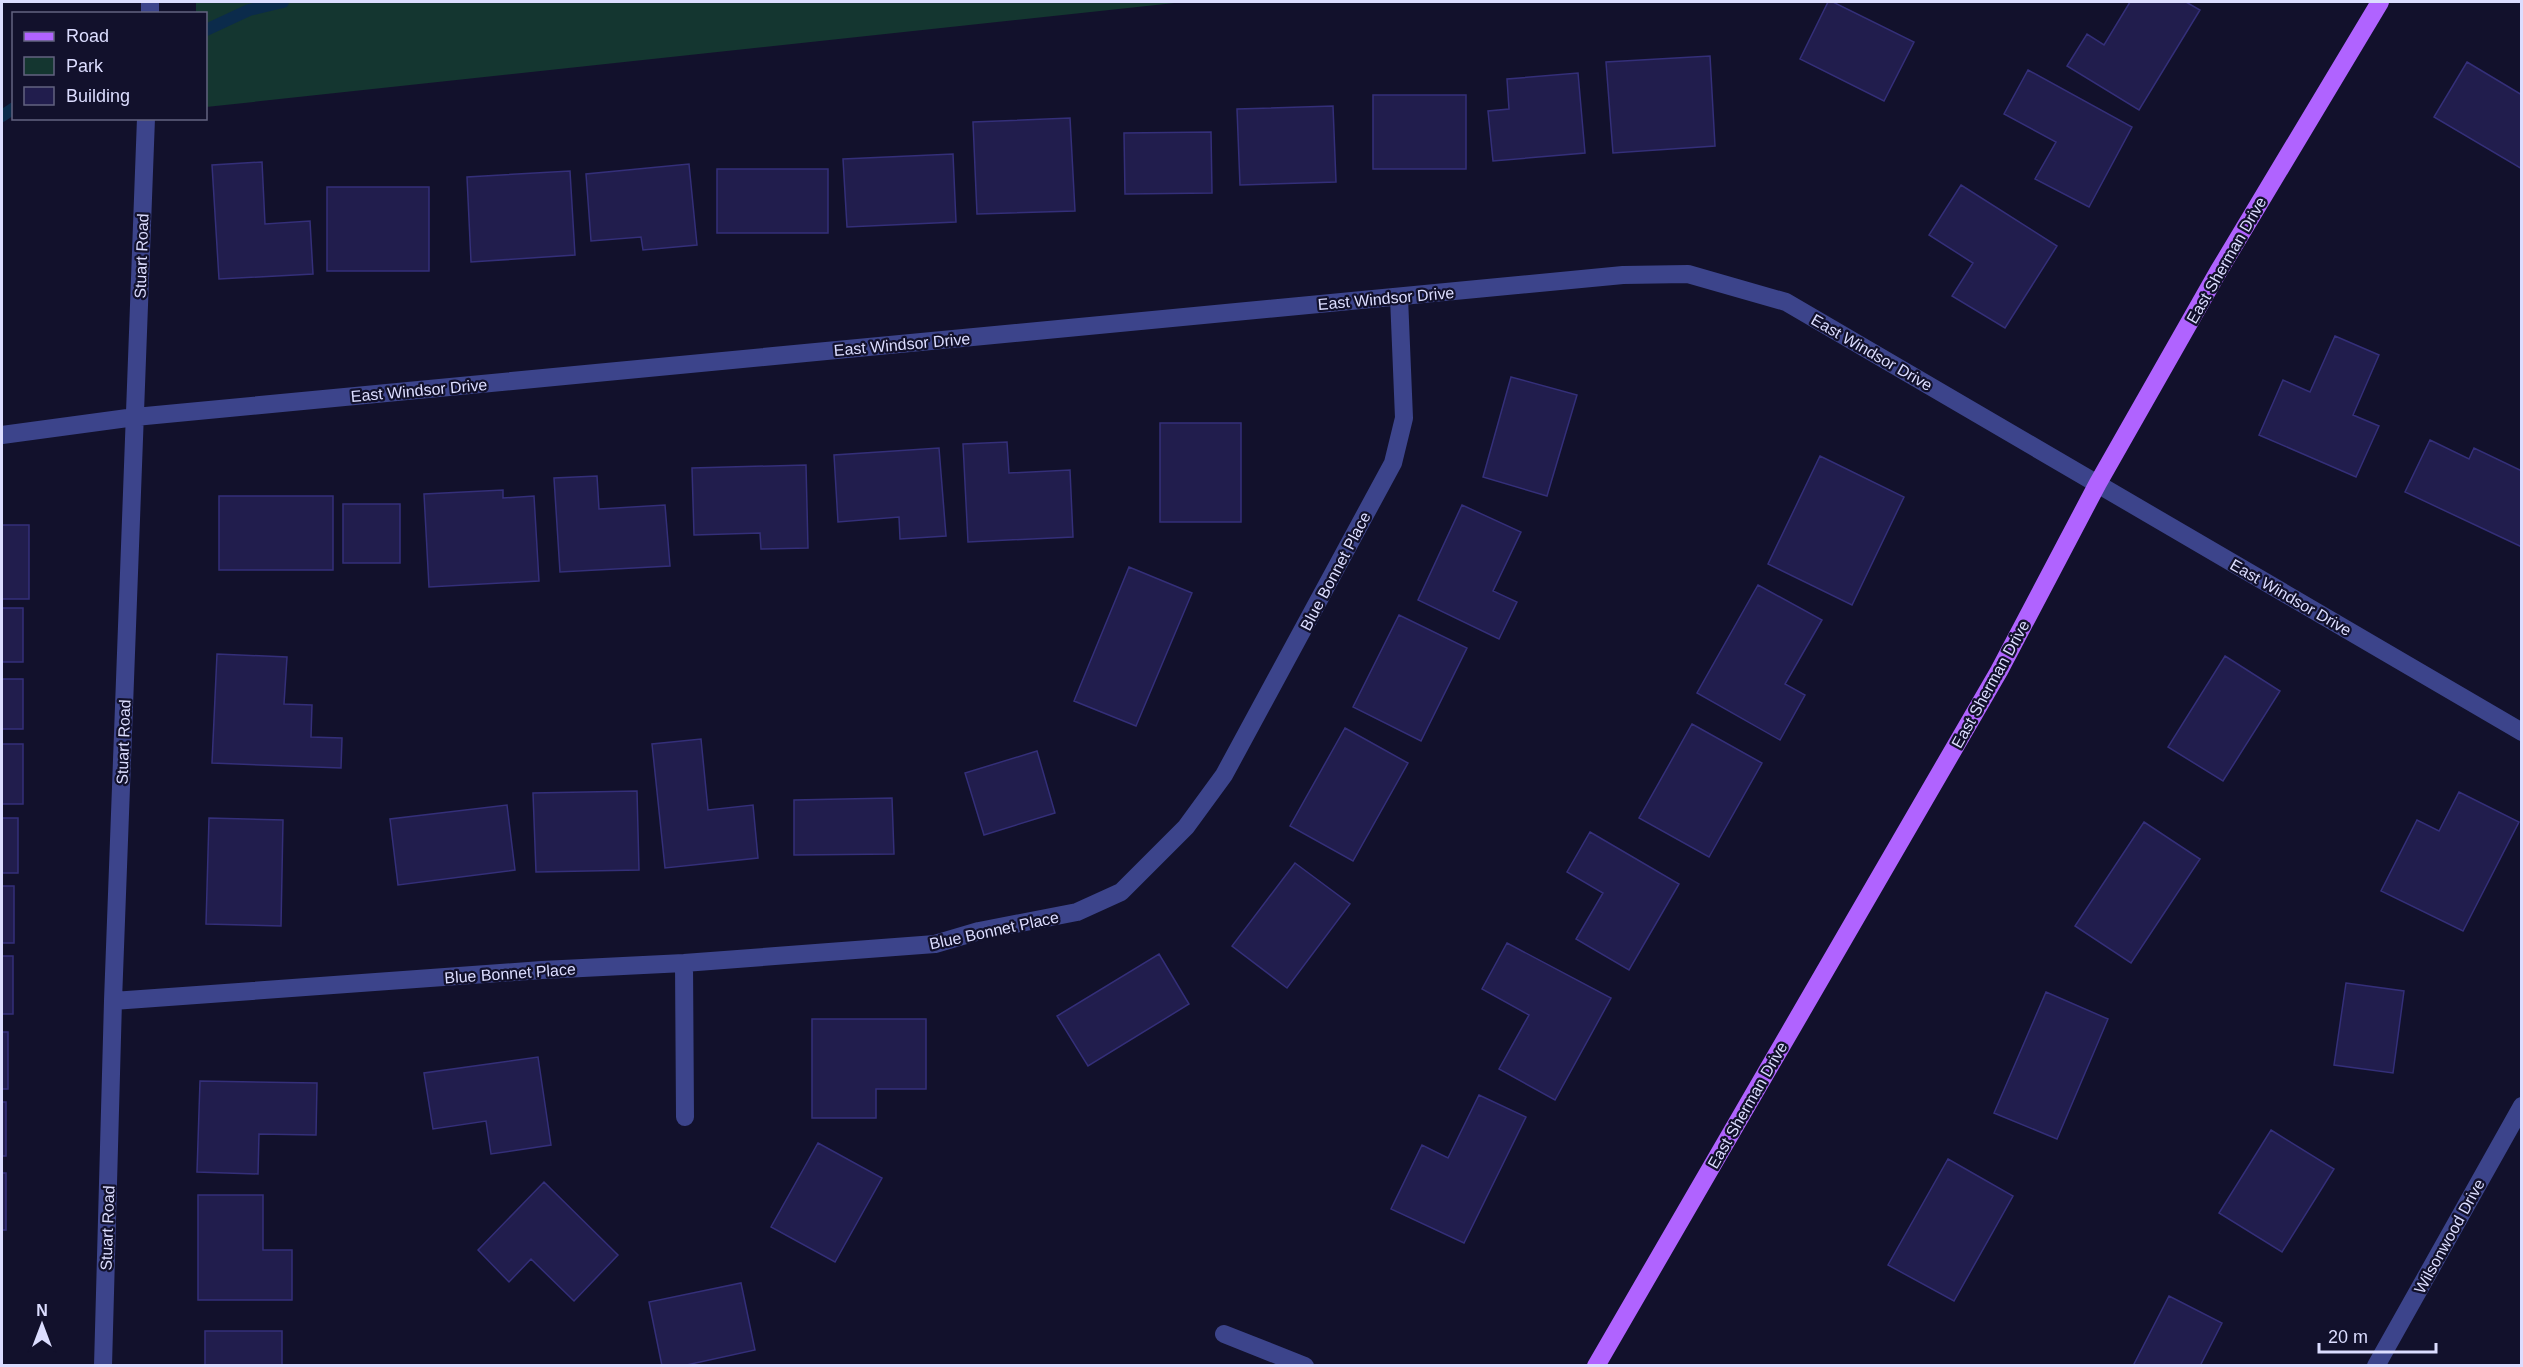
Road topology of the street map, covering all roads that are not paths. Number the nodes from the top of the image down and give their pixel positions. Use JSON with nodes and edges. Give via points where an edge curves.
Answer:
{"nodes":[{"id":1,"x":2380,"y":2,"type":"edge"},
{"id":2,"x":146,"y":120,"type":"edge"},
{"id":3,"x":1399,"y":297,"type":"junction"},
{"id":4,"x":135,"y":417,"type":"junction"},
{"id":5,"x":2,"y":435,"type":"edge"},
{"id":6,"x":2098,"y":483,"type":"junction"},
{"id":7,"x":2522,"y":732,"type":"edge"},
{"id":8,"x":684,"y":963,"type":"junction"},
{"id":9,"x":113,"y":1001,"type":"junction"},
{"id":10,"x":2522,"y":1106,"type":"edge"},
{"id":11,"x":685,"y":1117,"type":"dead end"},
{"id":12,"x":1224,"y":1334,"type":"dead end"},
{"id":13,"x":103,"y":1365,"type":"edge"},
{"id":14,"x":1305,"y":1365,"type":"edge"},
{"id":15,"x":1596,"y":1365,"type":"edge"},
{"id":16,"x":2376,"y":1365,"type":"edge"}],
"edges":[{"from":1,"to":6,"type":"main road","name":"East Sherman Drive","via":[[2223,263]]},
{"from":2,"to":4,"type":"street","name":"Stuart Road"},
{"from":3,"to":4,"type":"street","name":"East Windsor Drive"},
{"from":3,"to":6,"type":"street","name":"East Windsor Drive","via":[[1623,275],[1688,274],[1786,302]]},
{"from":3,"to":8,"type":"street","name":"Blue Bonnet Place","via":[[1404,418],[1394,463],[1224,775],[1186,827],[1121,892],[1077,912],[979,931],[935,944]]},
{"from":4,"to":5,"type":"street","name":"East Windsor Drive"},
{"from":4,"to":9,"type":"street","name":"Stuart Road"},
{"from":6,"to":7,"type":"street","name":"East Windsor Drive"},
{"from":6,"to":15,"type":"main road","name":"East Sherman Drive","via":[[1999,671]]},
{"from":8,"to":9,"type":"street","name":"Blue Bonnet Place"},
{"from":8,"to":11,"type":"street"},
{"from":9,"to":13,"type":"street","name":"Stuart Road"},
{"from":10,"to":16,"type":"street","name":"Wilsonwood Drive"},
{"from":12,"to":14,"type":"street"}]}
